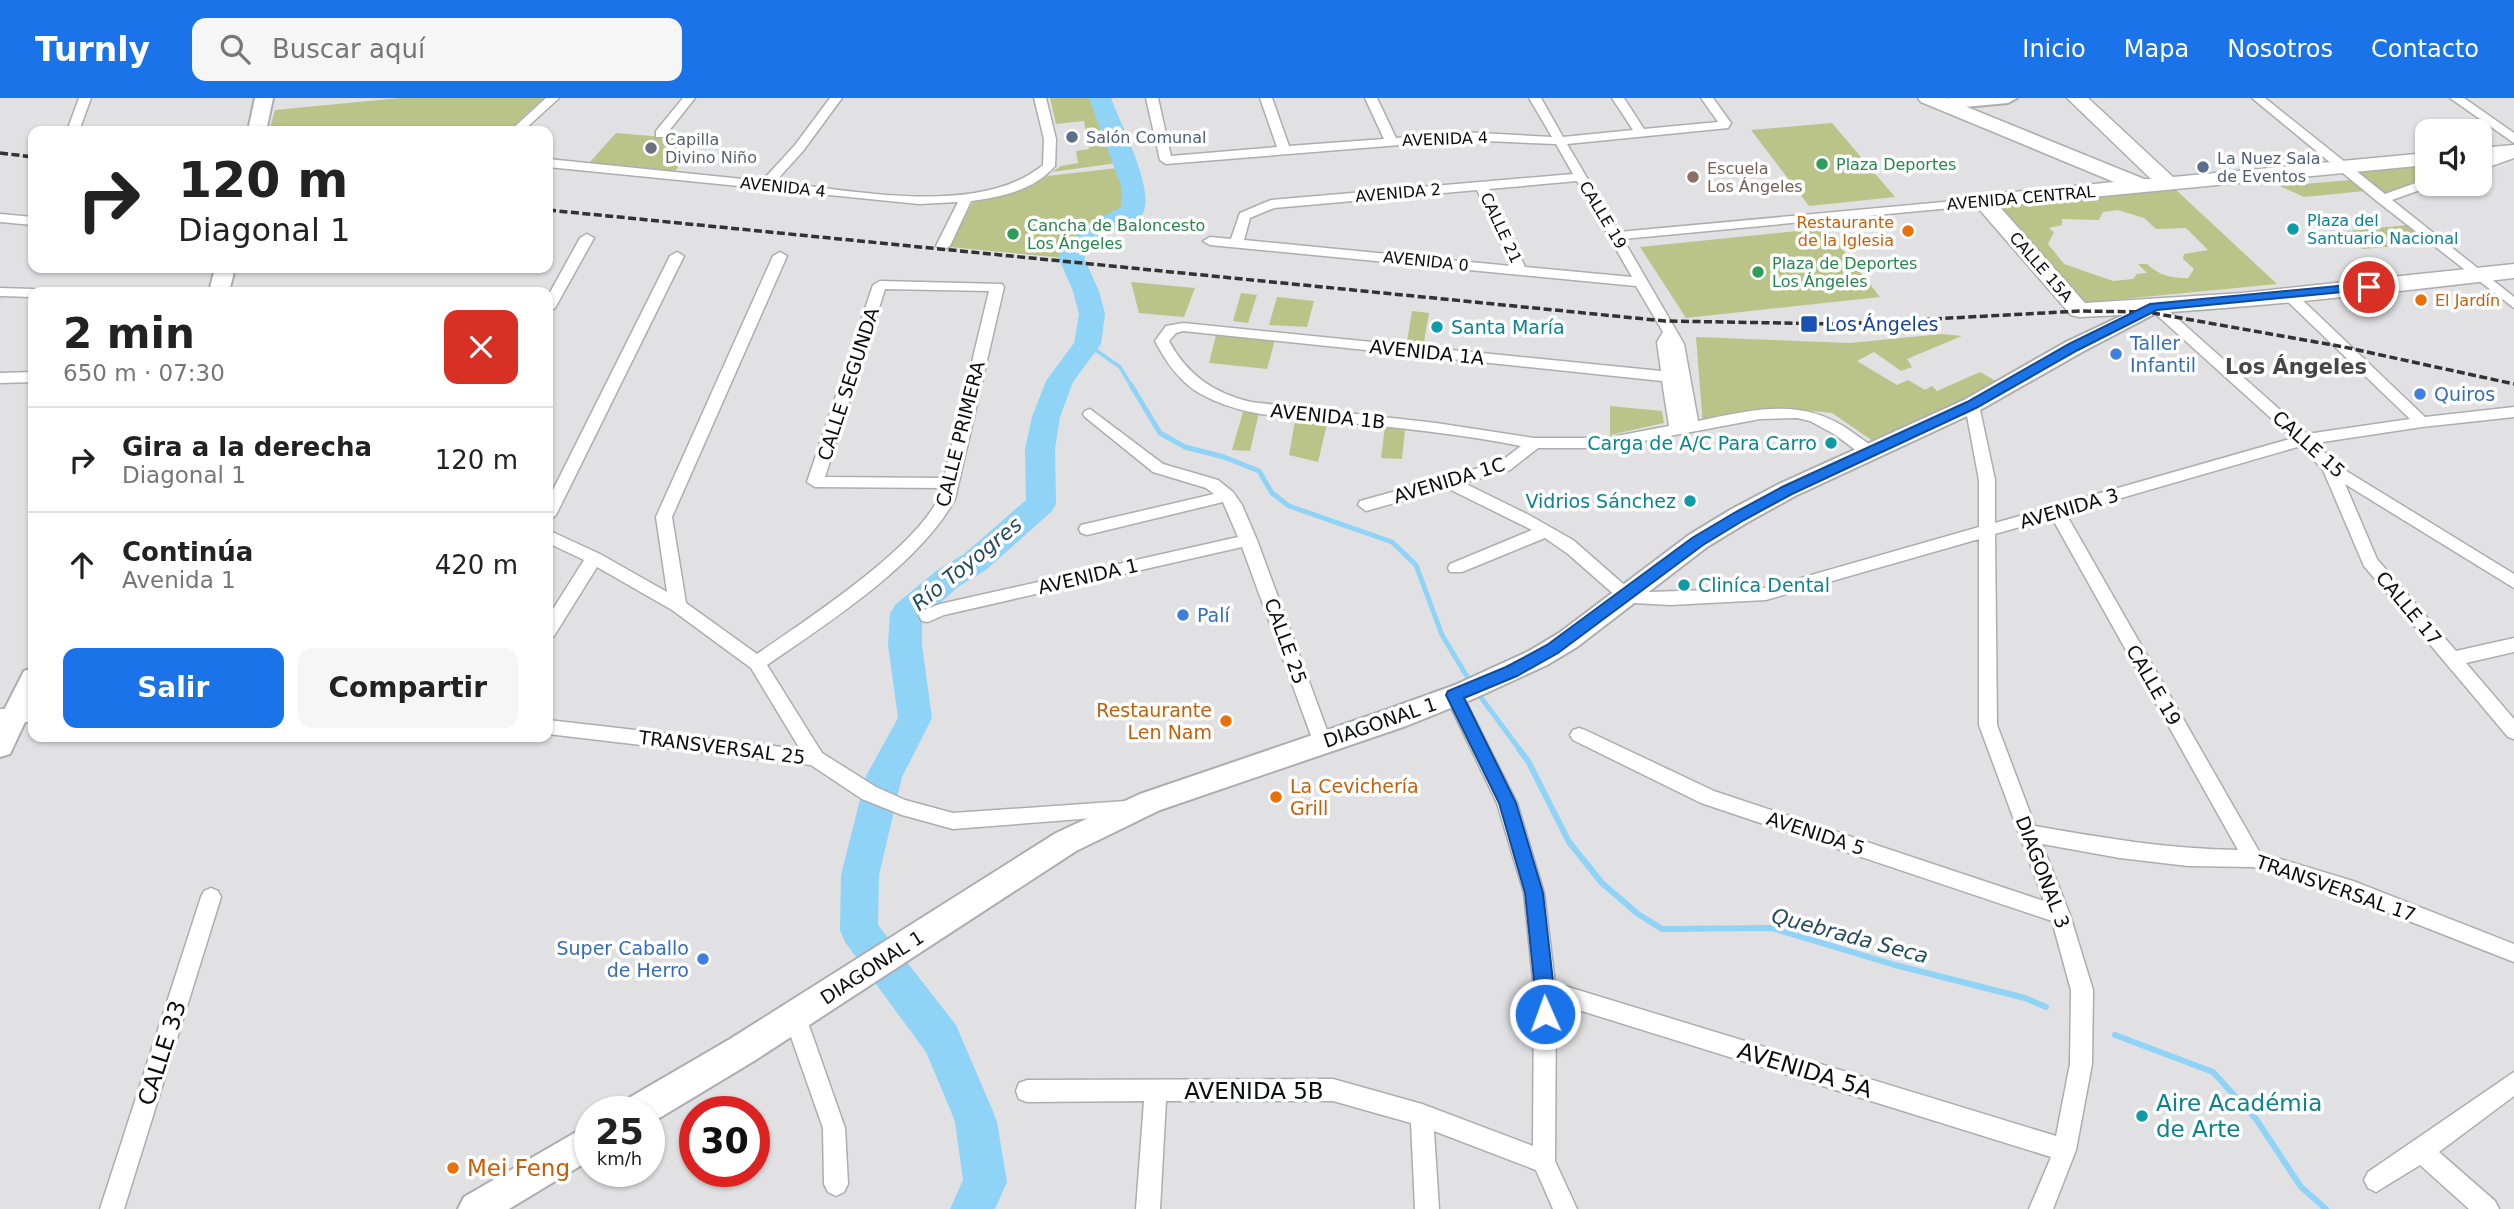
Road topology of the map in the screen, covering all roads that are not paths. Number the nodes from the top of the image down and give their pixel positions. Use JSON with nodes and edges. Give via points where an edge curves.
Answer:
{"nodes":[{"id":1,"x":85,"y":98,"type":"edge"},
{"id":2,"x":264,"y":98,"type":"edge"},
{"id":3,"x":553,"y":98,"type":"edge"},
{"id":4,"x":689,"y":98,"type":"edge"},
{"id":5,"x":836,"y":98,"type":"edge"},
{"id":6,"x":1040,"y":98,"type":"edge"},
{"id":7,"x":1152,"y":98,"type":"edge"},
{"id":8,"x":1266,"y":98,"type":"edge"},
{"id":9,"x":1371,"y":98,"type":"edge"},
{"id":10,"x":1535,"y":98,"type":"edge"},
{"id":11,"x":1618,"y":98,"type":"edge"},
{"id":12,"x":1707,"y":98,"type":"edge"},
{"id":13,"x":2008,"y":98,"type":"edge"},
{"id":14,"x":2077,"y":98,"type":"edge"},
{"id":15,"x":2258,"y":98,"type":"edge"},
{"id":16,"x":2456,"y":98,"type":"edge"},
{"id":17,"x":1935,"y":101,"type":"edge"},
{"id":18,"x":75,"y":126,"type":"edge"},
{"id":19,"x":258,"y":126,"type":"edge"},
{"id":20,"x":522,"y":126,"type":"edge"},
{"id":21,"x":660,"y":134,"type":"dead end"},
{"id":22,"x":1641,"y":134,"type":"junction"},
{"id":23,"x":2514,"y":139,"type":"edge"},
{"id":24,"x":1391,"y":141,"type":"junction"},
{"id":25,"x":1559,"y":141,"type":"junction"},
{"id":26,"x":1284,"y":149,"type":"junction"},
{"id":27,"x":2514,"y":152,"type":"edge"},
{"id":28,"x":2492,"y":153,"type":"edge"},
{"id":29,"x":2415,"y":160,"type":"edge"},
{"id":30,"x":2492,"y":161,"type":"edge"},
{"id":31,"x":553,"y":164,"type":"edge"},
{"id":32,"x":2342,"y":167,"type":"junction"},
{"id":33,"x":1581,"y":177,"type":"junction"},
{"id":34,"x":2169,"y":184,"type":"junction"},
{"id":35,"x":765,"y":185,"type":"junction"},
{"id":36,"x":1481,"y":186,"type":"junction"},
{"id":37,"x":2142,"y":187,"type":"junction"},
{"id":38,"x":2415,"y":187,"type":"edge"},
{"id":39,"x":967,"y":197,"type":"junction"},
{"id":40,"x":2382,"y":199,"type":"junction"},
{"id":41,"x":1983,"y":201,"type":"junction"},
{"id":42,"x":0,"y":218,"type":"edge"},
{"id":43,"x":28,"y":221,"type":"edge"},
{"id":44,"x":1615,"y":236,"type":"junction"},
{"id":45,"x":587,"y":238,"type":"dead end"},
{"id":46,"x":1210,"y":241,"type":"dead end"},
{"id":47,"x":1237,"y":243,"type":"junction"},
{"id":48,"x":943,"y":246,"type":"dead end"},
{"id":49,"x":677,"y":256,"type":"dead end"},
{"id":50,"x":780,"y":256,"type":"dead end"},
{"id":51,"x":1520,"y":270,"type":"junction"},
{"id":52,"x":2514,"y":271,"type":"edge"},
{"id":53,"x":2477,"y":275,"type":"junction"},
{"id":54,"x":1643,"y":282,"type":"junction"},
{"id":55,"x":880,"y":285,"type":"joint"},
{"id":56,"x":0,"y":292,"type":"edge"},
{"id":57,"x":28,"y":293,"type":"edge"},
{"id":58,"x":2289,"y":295,"type":"junction"},
{"id":59,"x":553,"y":299,"type":"edge"},
{"id":60,"x":2514,"y":304,"type":"edge"},
{"id":61,"x":2155,"y":306,"type":"junction"},
{"id":62,"x":2079,"y":310,"type":"junction"},
{"id":63,"x":1171,"y":329,"type":"joint"},
{"id":64,"x":2095,"y":336,"type":"junction"},
{"id":65,"x":28,"y":377,"type":"edge"},
{"id":66,"x":0,"y":378,"type":"edge"},
{"id":67,"x":1676,"y":378,"type":"junction"},
{"id":68,"x":1972,"y":405,"type":"junction"},
{"id":69,"x":1090,"y":414,"type":"dead end"},
{"id":70,"x":2512,"y":414,"type":"edge"},
{"id":71,"x":2422,"y":422,"type":"junction"},
{"id":72,"x":1684,"y":429,"type":"junction"},
{"id":73,"x":2304,"y":440,"type":"junction"},
{"id":74,"x":1534,"y":443,"type":"junction"},
{"id":75,"x":1870,"y":453,"type":"junction"},
{"id":76,"x":2330,"y":468,"type":"junction"},
{"id":77,"x":1449,"y":482,"type":"junction"},
{"id":78,"x":950,"y":483,"type":"junction"},
{"id":79,"x":2372,"y":493,"type":"junction"},
{"id":80,"x":1227,"y":496,"type":"junction"},
{"id":81,"x":2343,"y":496,"type":"junction"},
{"id":82,"x":553,"y":505,"type":"edge"},
{"id":83,"x":1366,"y":505,"type":"dead end"},
{"id":84,"x":2056,"y":511,"type":"junction"},
{"id":85,"x":1087,"y":529,"type":"dead end"},
{"id":86,"x":1546,"y":531,"type":"junction"},
{"id":87,"x":1987,"y":532,"type":"junction"},
{"id":88,"x":553,"y":538,"type":"edge"},
{"id":89,"x":1249,"y":541,"type":"junction"},
{"id":90,"x":594,"y":558,"type":"junction"},
{"id":91,"x":1456,"y":568,"type":"dead end"},
{"id":92,"x":2514,"y":582,"type":"edge"},
{"id":93,"x":1624,"y":594,"type":"junction"},
{"id":94,"x":678,"y":606,"type":"junction"},
{"id":95,"x":928,"y":616,"type":"dead end"},
{"id":96,"x":553,"y":623,"type":"edge"},
{"id":97,"x":2514,"y":645,"type":"edge"},
{"id":98,"x":2452,"y":659,"type":"junction"},
{"id":99,"x":757,"y":663,"type":"junction"},
{"id":100,"x":28,"y":689,"type":"edge"},
{"id":101,"x":1459,"y":694,"type":"junction"},
{"id":102,"x":16,"y":715,"type":"edge"},
{"id":103,"x":553,"y":728,"type":"edge"},
{"id":104,"x":2514,"y":732,"type":"edge"},
{"id":105,"x":1579,"y":735,"type":"dead end"},
{"id":106,"x":1322,"y":741,"type":"junction"},
{"id":107,"x":0,"y":746,"type":"edge"},
{"id":108,"x":815,"y":758,"type":"junction"},
{"id":109,"x":1133,"y":809,"type":"junction"},
{"id":110,"x":2028,"y":833,"type":"junction"},
{"id":111,"x":2253,"y":859,"type":"junction"},
{"id":112,"x":211,"y":897,"type":"dead end"},
{"id":113,"x":2060,"y":915,"type":"junction"},
{"id":114,"x":905,"y":945,"type":"joint"},
{"id":115,"x":2514,"y":953,"type":"edge"},
{"id":116,"x":1545,"y":990,"type":"junction"},
{"id":117,"x":795,"y":1017,"type":"junction"},
{"id":118,"x":2514,"y":1083,"type":"edge"},
{"id":119,"x":1027,"y":1091,"type":"dead end"},
{"id":120,"x":1156,"y":1091,"type":"junction"},
{"id":121,"x":664,"y":1096,"type":"edge"},
{"id":122,"x":1422,"y":1115,"type":"junction"},
{"id":123,"x":2065,"y":1150,"type":"junction"},
{"id":124,"x":574,"y":1151,"type":"edge"},
{"id":125,"x":2421,"y":1151,"type":"junction"},
{"id":126,"x":1544,"y":1162,"type":"junction"},
{"id":127,"x":2376,"y":1180,"type":"dead end"},
{"id":128,"x":836,"y":1184,"type":"dead end"},
{"id":129,"x":487,"y":1206,"type":"edge"},
{"id":130,"x":112,"y":1209,"type":"edge"},
{"id":131,"x":1148,"y":1209,"type":"edge"},
{"id":132,"x":1427,"y":1209,"type":"edge"},
{"id":133,"x":1565,"y":1209,"type":"edge"},
{"id":134,"x":2041,"y":1209,"type":"edge"},
{"id":135,"x":2487,"y":1209,"type":"edge"}],
"edges":[{"from":1,"to":18,"type":"street"},
{"from":2,"to":19,"type":"main road"},
{"from":3,"to":20,"type":"street"},
{"from":4,"to":21,"type":"street"},
{"from":5,"to":35,"type":"street"},
{"from":6,"to":39,"type":"street","name":"AVENIDA 4","via":[[1050,139],[1049,166],[1018,188]]},
{"from":7,"to":26,"type":"street","name":"AVENIDA 4","via":[[1166,160]]},
{"from":8,"to":26,"type":"street"},
{"from":9,"to":24,"type":"street"},
{"from":10,"to":25,"type":"street","name":"CALLE 19"},
{"from":11,"to":22,"type":"street"},
{"from":12,"to":22,"type":"street","name":"AVENIDA 4","via":[[1724,125]]},
{"from":13,"to":17,"type":"main road"},
{"from":14,"to":34,"type":"main road"},
{"from":15,"to":32,"type":"street"},
{"from":16,"to":23,"type":"street"},
{"from":17,"to":37,"type":"main road"},
{"from":22,"to":25,"type":"street","name":"AVENIDA 4"},
{"from":24,"to":25,"type":"street","name":"AVENIDA 4","via":[[1462,136]]},
{"from":24,"to":26,"type":"street","name":"AVENIDA 4"},
{"from":25,"to":33,"type":"street","name":"CALLE 19"},
{"from":27,"to":28,"type":"main road"},
{"from":27,"to":30,"type":"street"},
{"from":29,"to":32,"type":"main road","name":"AVENIDA CENTRAL"},
{"from":31,"to":35,"type":"street","name":"AVENIDA 4"},
{"from":32,"to":34,"type":"main road","name":"AVENIDA CENTRAL"},
{"from":32,"to":40,"type":"street"},
{"from":33,"to":36,"type":"street","name":"AVENIDA 2"},
{"from":33,"to":44,"type":"street","name":"CALLE 19"},
{"from":34,"to":37,"type":"main road","name":"AVENIDA CENTRAL"},
{"from":35,"to":39,"type":"street","name":"AVENIDA 4","via":[[919,200]]},
{"from":36,"to":47,"type":"street","name":"AVENIDA 2","via":[[1271,204],[1245,216]]},
{"from":36,"to":51,"type":"street","name":"CALLE 21"},
{"from":37,"to":41,"type":"main road","name":"AVENIDA CENTRAL"},
{"from":38,"to":40,"type":"street"},
{"from":39,"to":48,"type":"street"},
{"from":40,"to":53,"type":"street"},
{"from":41,"to":44,"type":"street","name":"AVENIDA CENTRAL"},
{"from":41,"to":62,"type":"main road","name":"CALLE 15A"},
{"from":42,"to":43,"type":"street"},
{"from":44,"to":54,"type":"street","name":"CALLE 19"},
{"from":45,"to":59,"type":"street"},
{"from":46,"to":47,"type":"street","name":"AVENIDA 0"},
{"from":47,"to":51,"type":"street","name":"AVENIDA 0"},
{"from":49,"to":82,"type":"street"},
{"from":50,"to":94,"type":"street","via":[[664,517]]},
{"from":51,"to":54,"type":"street","name":"AVENIDA 0"},
{"from":52,"to":53,"type":"main road"},
{"from":53,"to":58,"type":"main road"},
{"from":53,"to":60,"type":"street"},
{"from":54,"to":67,"type":"street","name":"CALLE 19","via":[[1670,333],[1664,342]]},
{"from":55,"to":78,"type":"street","name":"CALLE PRIMERA","via":[[997,287]]},
{"from":55,"to":78,"type":"street","name":"CALLE SEGUNDA","via":[[815,482]]},
{"from":56,"to":57,"type":"street"},
{"from":58,"to":61,"type":"main road"},
{"from":58,"to":71,"type":"street"},
{"from":61,"to":62,"type":"main road"},
{"from":61,"to":64,"type":"main road","name":"DIAGONAL 1"},
{"from":61,"to":73,"type":"street","name":"CALLE 15"},
{"from":62,"to":64,"type":"main road","name":"CALLE 15A"},
{"from":63,"to":67,"type":"street","name":"AVENIDA 1A"},
{"from":63,"to":74,"type":"street","name":"AVENIDA 1B","via":[[1162,341],[1186,376],[1204,390],[1245,406]]},
{"from":64,"to":68,"type":"main road","name":"DIAGONAL 1"},
{"from":65,"to":66,"type":"street"},
{"from":67,"to":72,"type":"street","name":"CALLE 19"},
{"from":68,"to":75,"type":"main road","name":"DIAGONAL 1"},
{"from":68,"to":87,"type":"street","via":[[1987,480]]},
{"from":69,"to":80,"type":"street","via":[[1158,468],[1212,484]]},
{"from":70,"to":71,"type":"street","name":"AVENIDA 3"},
{"from":71,"to":73,"type":"street","name":"AVENIDA 3"},
{"from":72,"to":74,"type":"street","via":[[1605,443]]},
{"from":72,"to":75,"type":"street","via":[[1760,414],[1797,413],[1839,430]]},
{"from":73,"to":76,"type":"street","name":"CALLE 15"},
{"from":73,"to":84,"type":"street","name":"AVENIDA 3"},
{"from":74,"to":77,"type":"street","name":"AVENIDA 1C","via":[[1505,466]]},
{"from":75,"to":93,"type":"main road","name":"DIAGONAL 1","via":[[1739,516]]},
{"from":76,"to":79,"type":"street","name":"CALLE 15"},
{"from":76,"to":81,"type":"street","name":"CALLE 17"},
{"from":77,"to":83,"type":"street","name":"AVENIDA 1C"},
{"from":77,"to":86,"type":"street"},
{"from":78,"to":99,"type":"street","name":"CALLE PRIMERA","via":[[938,517],[926,532],[844,602]]},
{"from":79,"to":81,"type":"street"},
{"from":79,"to":92,"type":"street","name":"CALLE 15"},
{"from":80,"to":85,"type":"street"},
{"from":80,"to":89,"type":"street"},
{"from":81,"to":98,"type":"street","name":"CALLE 17","via":[[2370,562]]},
{"from":84,"to":87,"type":"street","name":"AVENIDA 3"},
{"from":84,"to":111,"type":"street","name":"CALLE 19"},
{"from":86,"to":91,"type":"street"},
{"from":86,"to":93,"type":"street"},
{"from":87,"to":93,"type":"street","name":"AVENIDA 3","via":[[1766,594],[1673,599]]},
{"from":87,"to":110,"type":"street","name":"DIAGONAL 3","via":[[1988,724]]},
{"from":88,"to":90,"type":"street"},
{"from":89,"to":95,"type":"street","name":"AVENIDA 1"},
{"from":89,"to":106,"type":"street","name":"CALLE 25"},
{"from":90,"to":94,"type":"street"},
{"from":90,"to":96,"type":"street"},
{"from":93,"to":101,"type":"main road","name":"DIAGONAL 1","via":[[1568,640]]},
{"from":94,"to":99,"type":"street"},
{"from":97,"to":98,"type":"street"},
{"from":98,"to":104,"type":"street","name":"CALLE 17"},
{"from":99,"to":108,"type":"street"},
{"from":100,"to":102,"type":"main road"},
{"from":101,"to":106,"type":"main road","name":"DIAGONAL 1"},
{"from":101,"to":116,"type":"street","via":[[1507,803],[1534,893]]},
{"from":102,"to":107,"type":"main road"},
{"from":103,"to":108,"type":"street","name":"TRANSVERSAL 25"},
{"from":105,"to":113,"type":"street","name":"AVENIDA 5","via":[[1708,797]]},
{"from":106,"to":109,"type":"main road","name":"DIAGONAL 1"},
{"from":108,"to":109,"type":"street","name":"TRANSVERSAL 25","via":[[869,793],[953,821]]},
{"from":109,"to":114,"type":"main road","name":"DIAGONAL 1","via":[[1066,842]]},
{"from":110,"to":111,"type":"street","name":"TRANSVERSAL 17","via":[[2188,858]]},
{"from":110,"to":113,"type":"street","name":"DIAGONAL 3"},
{"from":111,"to":115,"type":"street","name":"TRANSVERSAL 17","via":[[2353,890]]},
{"from":112,"to":130,"type":"street","name":"CALLE 33"},
{"from":113,"to":123,"type":"street","name":"DIAGONAL 3","via":[[2082,990],[2081,1064]]},
{"from":114,"to":117,"type":"main road","name":"DIAGONAL 1"},
{"from":116,"to":123,"type":"street","name":"AVENIDA 5A"},
{"from":116,"to":126,"type":"street"},
{"from":117,"to":121,"type":"main road","name":"DIAGONAL 1"},
{"from":117,"to":128,"type":"street","via":[[834,1128]]},
{"from":118,"to":125,"type":"street"},
{"from":119,"to":120,"type":"street","name":"AVENIDA 5B"},
{"from":120,"to":122,"type":"street","name":"AVENIDA 5B","via":[[1333,1090]]},
{"from":120,"to":131,"type":"street"},
{"from":122,"to":126,"type":"street","name":"AVENIDA 5B"},
{"from":122,"to":132,"type":"street"},
{"from":123,"to":134,"type":"street","name":"DIAGONAL 3"},
{"from":124,"to":129,"type":"main road"},
{"from":125,"to":127,"type":"street"},
{"from":125,"to":135,"type":"street"},
{"from":126,"to":133,"type":"street"}]}
